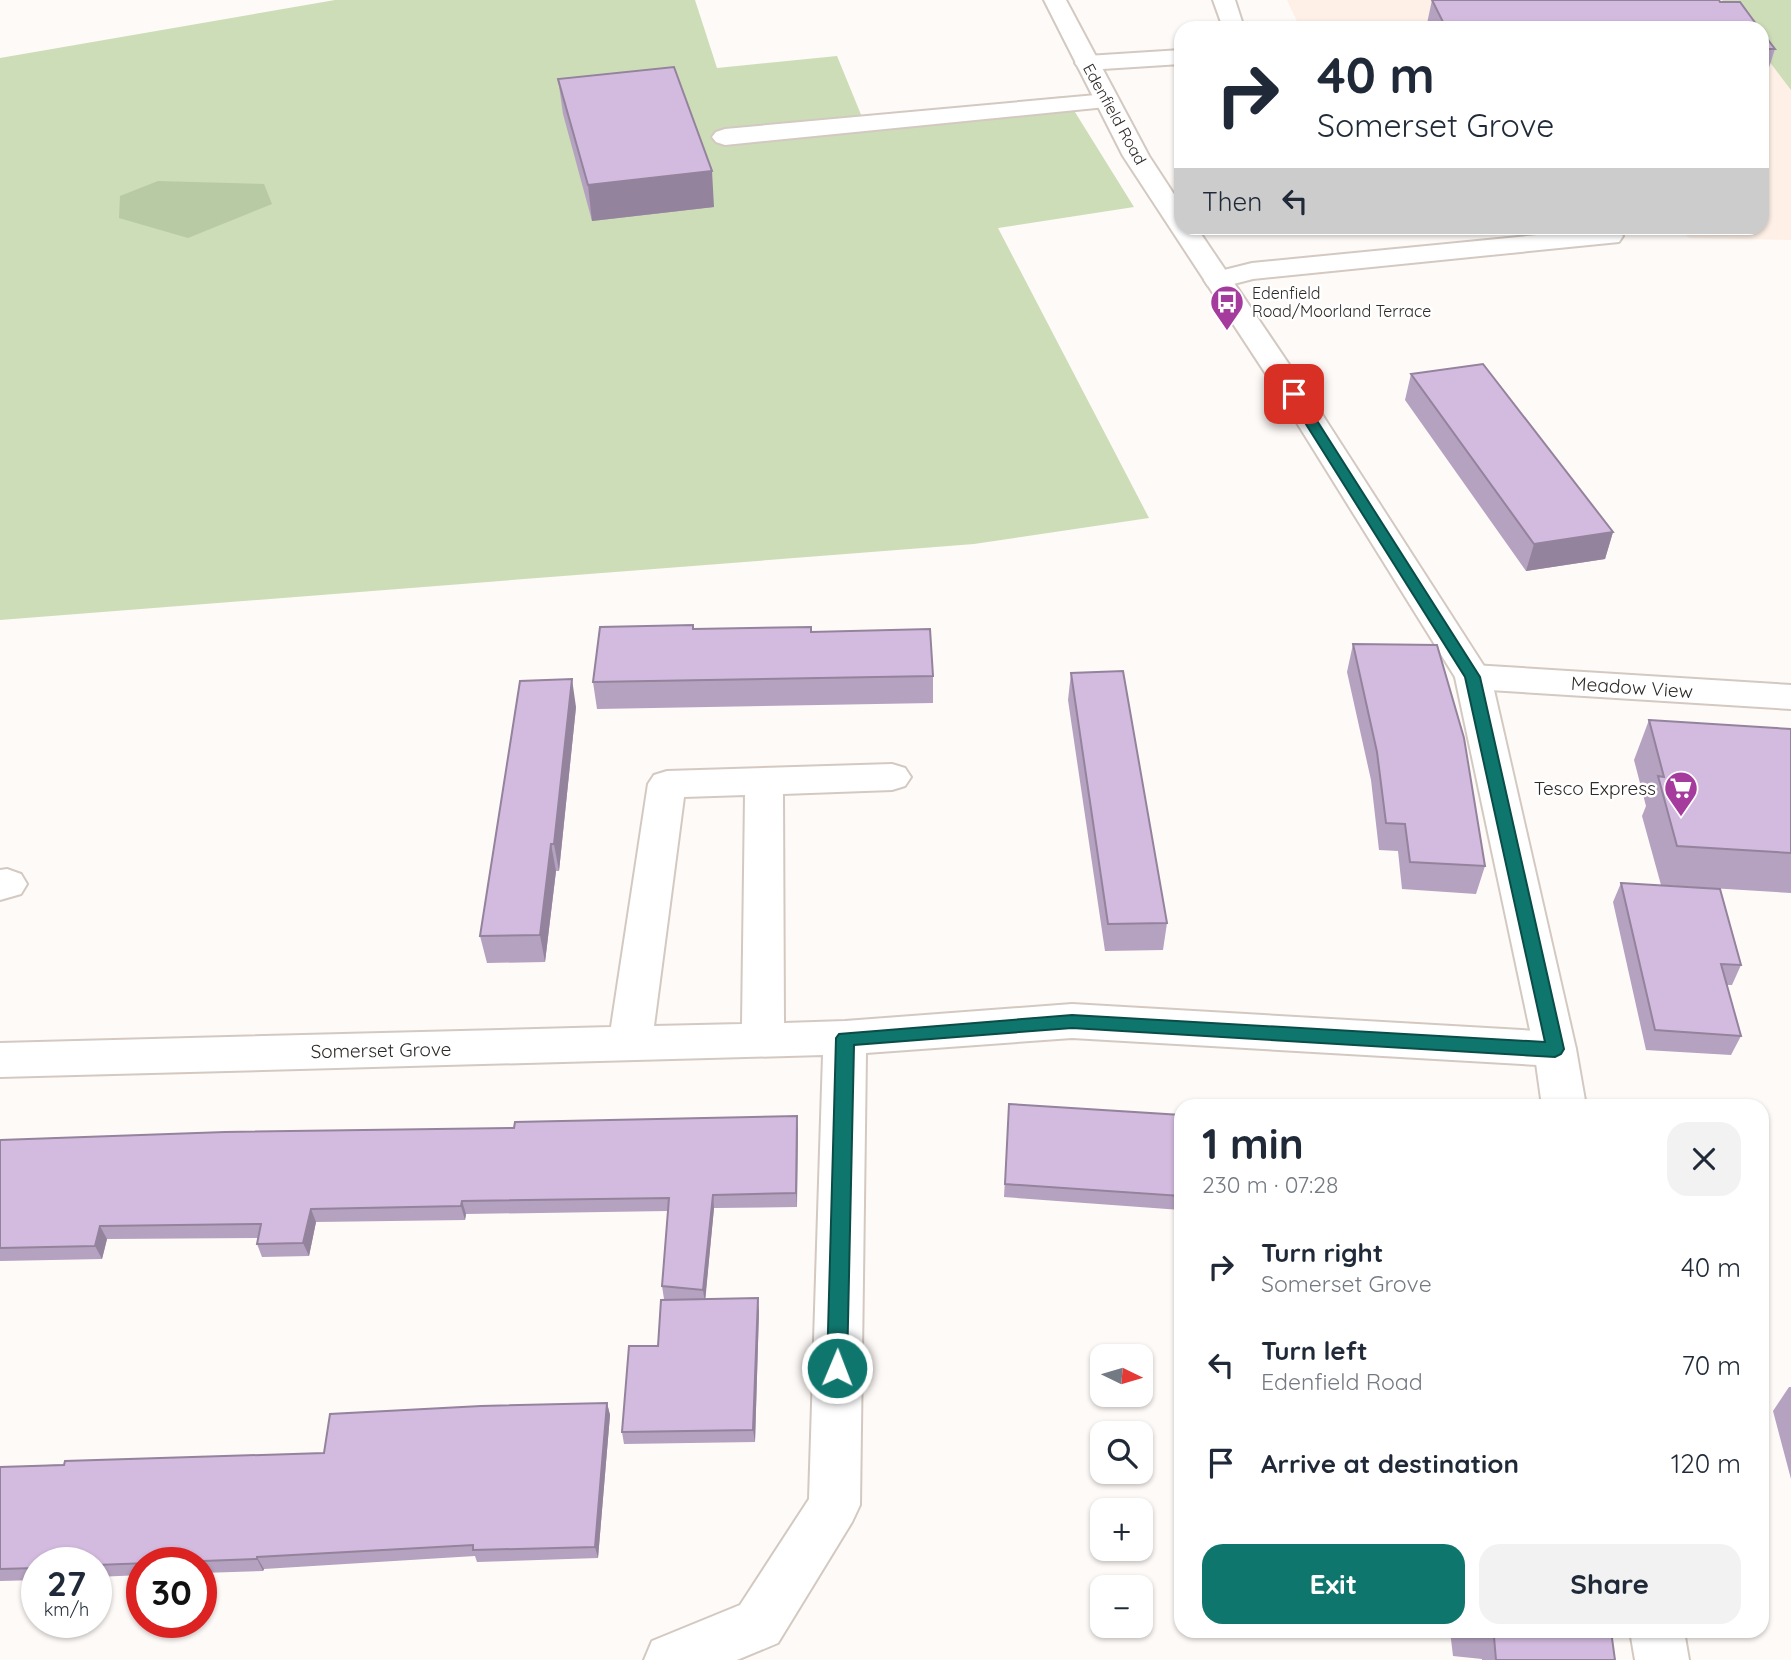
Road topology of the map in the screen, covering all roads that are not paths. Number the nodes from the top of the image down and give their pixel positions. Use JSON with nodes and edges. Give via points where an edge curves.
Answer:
{"nodes":[{"id":1,"x":1055,"y":0,"type":"edge"},
{"id":2,"x":1224,"y":0,"type":"edge"},
{"id":3,"x":1232,"y":21,"type":"edge"},
{"id":4,"x":1174,"y":57,"type":"edge"},
{"id":5,"x":1087,"y":63,"type":"junction"},
{"id":6,"x":1107,"y":101,"type":"junction"},
{"id":7,"x":725,"y":136,"type":"dead end"},
{"id":8,"x":1174,"y":214,"type":"edge"},
{"id":9,"x":1188,"y":235,"type":"edge"},
{"id":10,"x":1609,"y":236,"type":"dead end"},
{"id":11,"x":1218,"y":280,"type":"junction"},
{"id":12,"x":1473,"y":677,"type":"junction"},
{"id":13,"x":1791,"y":697,"type":"edge"},
{"id":14,"x":892,"y":777,"type":"dead end"},
{"id":15,"x":764,"y":781,"type":"junction"},
{"id":16,"x":845,"y":1038,"type":"junction"},
{"id":17,"x":763,"y":1040,"type":"junction"},
{"id":18,"x":630,"y":1044,"type":"junction"},
{"id":19,"x":1555,"y":1049,"type":"junction"},
{"id":20,"x":0,"y":1060,"type":"edge"},
{"id":21,"x":1563,"y":1099,"type":"edge"},
{"id":22,"x":1658,"y":1638,"type":"edge"},
{"id":23,"x":671,"y":1660,"type":"edge"},
{"id":24,"x":1662,"y":1660,"type":"edge"}],
"edges":[{"from":1,"to":5,"type":"street","name":"Edenfield Road"},
{"from":2,"to":3,"type":"street"},
{"from":4,"to":5,"type":"street"},
{"from":5,"to":6,"type":"street","name":"Edenfield Road"},
{"from":6,"to":7,"type":"street"},
{"from":6,"to":8,"type":"street","name":"Edenfield Road"},
{"from":9,"to":11,"type":"street","name":"Edenfield Road"},
{"from":10,"to":11,"type":"street","via":[[1252,271]]},
{"from":11,"to":12,"type":"street","name":"Edenfield Road"},
{"from":12,"to":13,"type":"street","name":"Meadow View"},
{"from":12,"to":19,"type":"street","name":"Edenfield Road"},
{"from":14,"to":15,"type":"street"},
{"from":15,"to":17,"type":"street"},
{"from":15,"to":18,"type":"street","via":[[667,784]]},
{"from":16,"to":17,"type":"street","name":"Somerset Grove"},
{"from":16,"to":19,"type":"street","name":"Somerset Grove","via":[[1072,1021]]},
{"from":16,"to":23,"type":"street","via":[[834,1505],[759,1624]]},
{"from":17,"to":18,"type":"street","name":"Somerset Grove"},
{"from":18,"to":20,"type":"street","name":"Somerset Grove"},
{"from":19,"to":21,"type":"street","name":"Edenfield Road"},
{"from":22,"to":24,"type":"street"}]}
